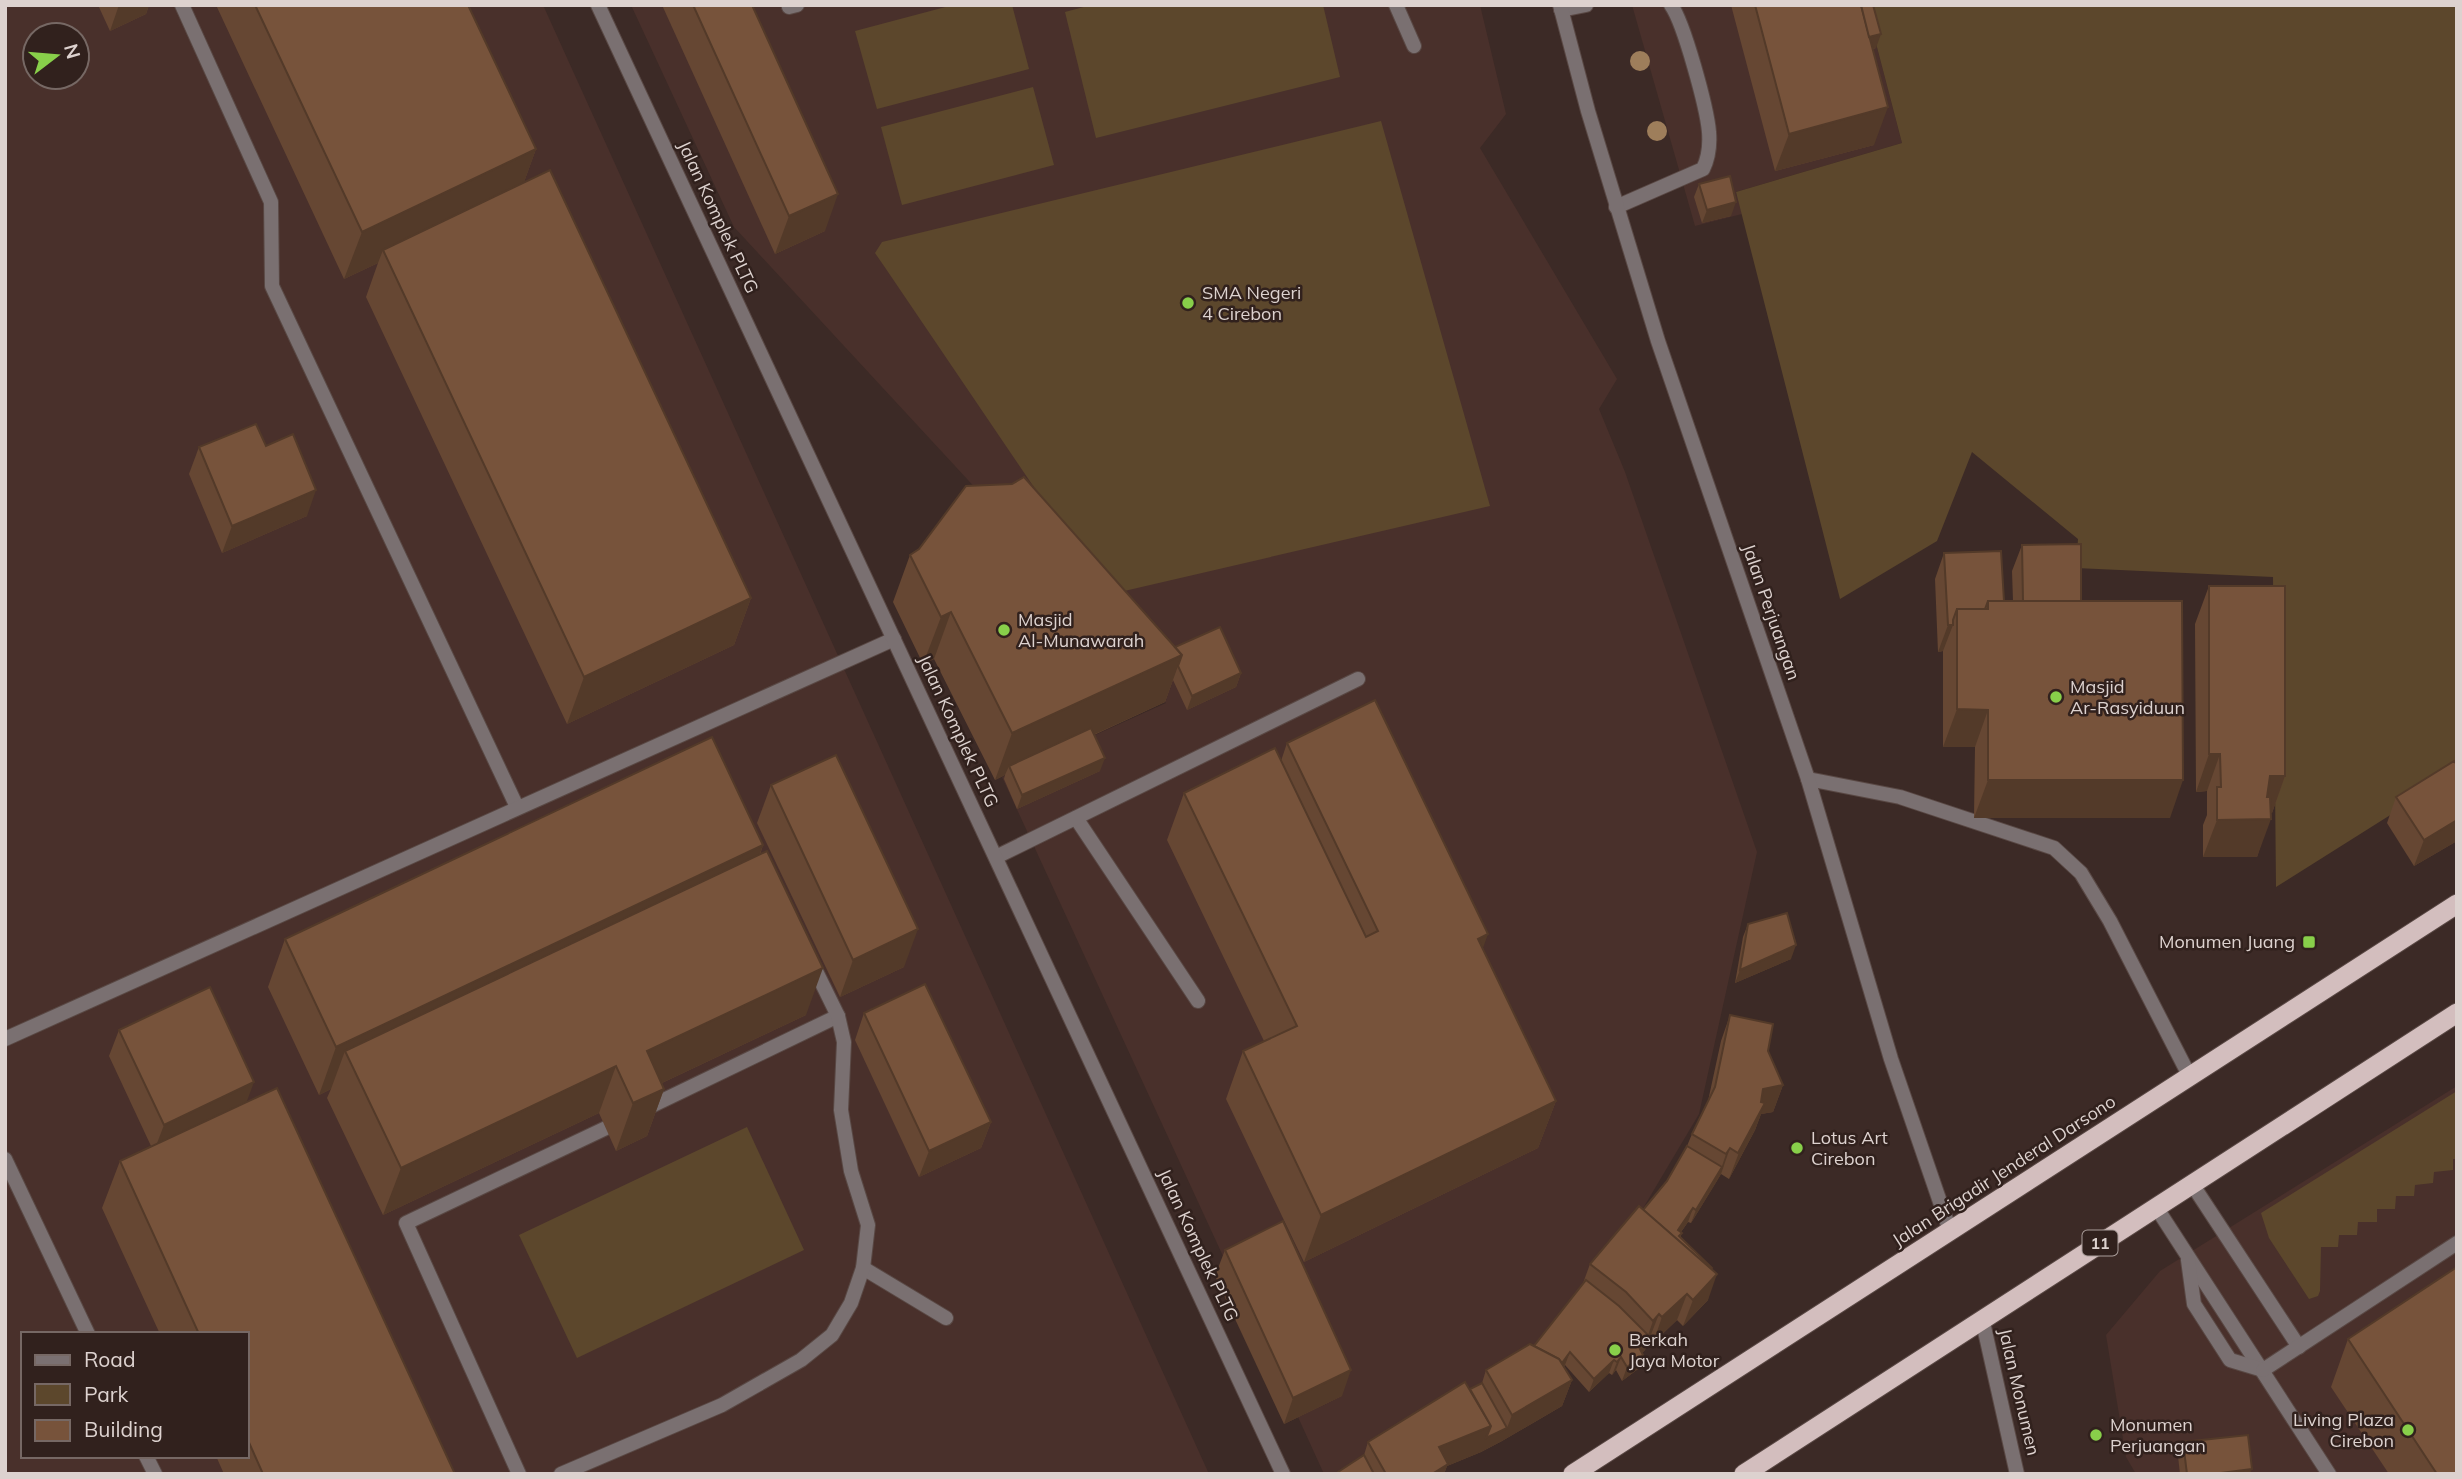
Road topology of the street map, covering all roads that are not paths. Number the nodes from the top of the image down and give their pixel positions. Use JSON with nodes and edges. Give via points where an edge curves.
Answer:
{"nodes":[{"id":1,"x":182,"y":5,"type":"edge"},
{"id":2,"x":598,"y":5,"type":"edge"},
{"id":3,"x":1396,"y":5,"type":"edge"},
{"id":4,"x":1586,"y":5,"type":"edge"},
{"id":5,"x":1671,"y":5,"type":"edge"},
{"id":6,"x":1561,"y":7,"type":"edge"},
{"id":7,"x":1414,"y":46,"type":"dead end"},
{"id":8,"x":1616,"y":207,"type":"junction"},
{"id":9,"x":894,"y":639,"type":"junction"},
{"id":10,"x":1358,"y":679,"type":"dead end"},
{"id":11,"x":1808,"y":779,"type":"junction"},
{"id":12,"x":517,"y":807,"type":"junction"},
{"id":13,"x":1076,"y":818,"type":"junction"},
{"id":14,"x":996,"y":857,"type":"junction"},
{"id":15,"x":2457,"y":904,"type":"edge"},
{"id":16,"x":803,"y":944,"type":"edge"},
{"id":17,"x":1198,"y":1001,"type":"dead end"},
{"id":18,"x":2457,"y":1013,"type":"edge"},
{"id":19,"x":838,"y":1016,"type":"junction"},
{"id":20,"x":5,"y":1039,"type":"edge"},
{"id":21,"x":2190,"y":1077,"type":"junction"},
{"id":22,"x":637,"y":1113,"type":"edge"},
{"id":23,"x":606,"y":1128,"type":"dead end"},
{"id":24,"x":5,"y":1159,"type":"edge"},
{"id":25,"x":2192,"y":1184,"type":"junction"},
{"id":26,"x":2156,"y":1207,"type":"junction"},
{"id":27,"x":1950,"y":1231,"type":"junction"},
{"id":28,"x":2457,"y":1243,"type":"edge"},
{"id":29,"x":2187,"y":1254,"type":"junction"},
{"id":30,"x":863,"y":1268,"type":"junction"},
{"id":31,"x":946,"y":1318,"type":"dead end"},
{"id":32,"x":1982,"y":1318,"type":"junction"},
{"id":33,"x":87,"y":1332,"type":"edge"},
{"id":34,"x":2299,"y":1346,"type":"junction"},
{"id":35,"x":2263,"y":1370,"type":"junction"},
{"id":36,"x":147,"y":1458,"type":"edge"},
{"id":37,"x":2329,"y":1473,"type":"edge"},
{"id":38,"x":155,"y":1474,"type":"edge"},
{"id":39,"x":519,"y":1474,"type":"edge"},
{"id":40,"x":561,"y":1474,"type":"edge"},
{"id":41,"x":1283,"y":1474,"type":"edge"},
{"id":42,"x":1573,"y":1474,"type":"edge"},
{"id":43,"x":1744,"y":1474,"type":"edge"},
{"id":44,"x":2017,"y":1474,"type":"edge"}],
"edges":[{"from":1,"to":12,"type":"street","via":[[271,202],[272,286]]},
{"from":2,"to":9,"type":"street","name":"Jalan Komplek PLTG"},
{"from":3,"to":7,"type":"street"},
{"from":4,"to":6,"type":"street"},
{"from":5,"to":8,"type":"street","via":[[1708,118],[1708,160],[1703,169]]},
{"from":6,"to":8,"type":"street","name":"Jalan Perjuangan"},
{"from":8,"to":11,"type":"street","name":"Jalan Perjuangan"},
{"from":9,"to":12,"type":"street","via":[[703,731]]},
{"from":9,"to":14,"type":"street","name":"Jalan Komplek PLTG"},
{"from":10,"to":13,"type":"street"},
{"from":11,"to":21,"type":"street","via":[[1900,797],[2054,848],[2081,873],[2093,892]]},
{"from":11,"to":27,"type":"street","name":"Jalan Perjuangan","via":[[1891,1059]]},
{"from":12,"to":20,"type":"street"},
{"from":13,"to":14,"type":"street"},
{"from":13,"to":17,"type":"street"},
{"from":14,"to":41,"type":"street","name":"Jalan Komplek PLTG"},
{"from":15,"to":21,"type":"highway","name":"Jalan Brigadir Jenderal Darsono"},
{"from":16,"to":19,"type":"street"},
{"from":18,"to":25,"type":"highway","number":"11"},
{"from":19,"to":22,"type":"street"},
{"from":19,"to":30,"type":"street","via":[[844,1042],[841,1110],[851,1171],[868,1225]]},
{"from":21,"to":27,"type":"highway","name":"Jalan Brigadir Jenderal Darsono"},
{"from":23,"to":39,"type":"street","via":[[406,1223]]},
{"from":24,"to":33,"type":"street"},
{"from":25,"to":26,"type":"highway","number":"11"},
{"from":25,"to":34,"type":"street"},
{"from":26,"to":29,"type":"street"},
{"from":26,"to":32,"type":"highway","number":"11"},
{"from":27,"to":42,"type":"highway","name":"Jalan Brigadir Jenderal Darsono"},
{"from":28,"to":34,"type":"street"},
{"from":29,"to":35,"type":"street"},
{"from":29,"to":35,"type":"street","via":[[2194,1304],[2230,1360]]},
{"from":30,"to":31,"type":"street"},
{"from":30,"to":40,"type":"street","via":[[851,1303],[832,1335],[801,1360],[722,1405]]},
{"from":32,"to":43,"type":"highway","number":"11"},
{"from":32,"to":44,"type":"street","name":"Jalan Monumen"},
{"from":34,"to":35,"type":"street"},
{"from":35,"to":37,"type":"street"},
{"from":36,"to":38,"type":"street"}]}
